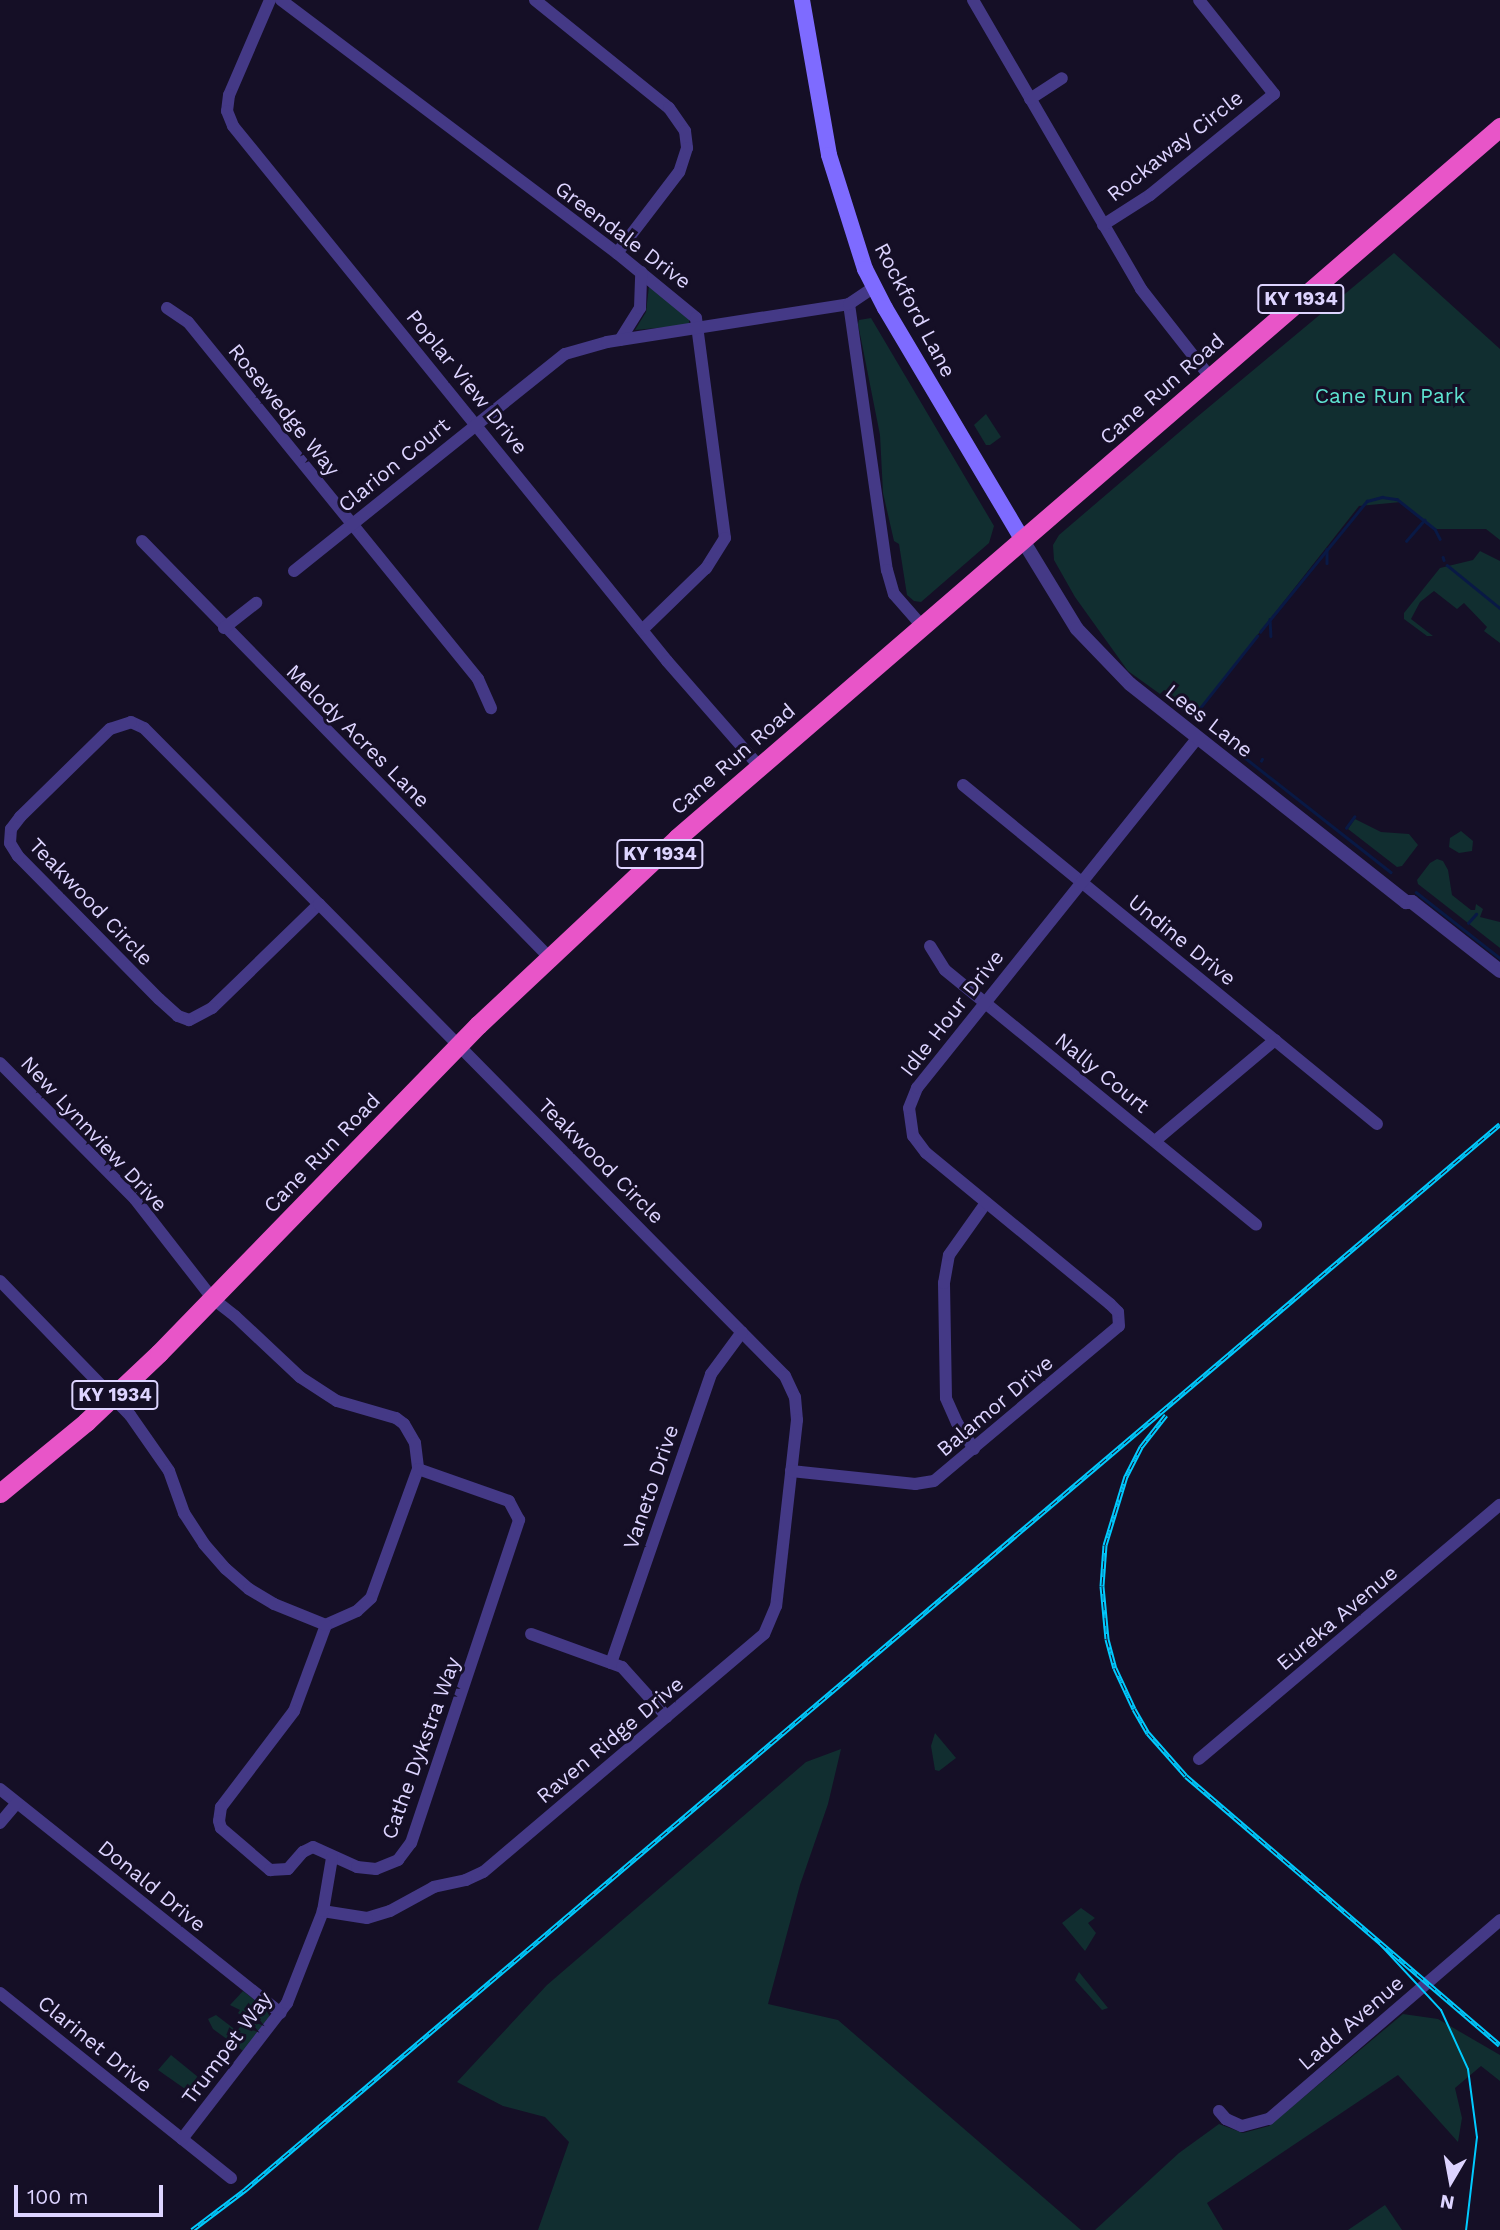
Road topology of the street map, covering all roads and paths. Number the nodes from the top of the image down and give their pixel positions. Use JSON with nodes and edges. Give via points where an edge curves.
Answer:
{"nodes":[{"id":1,"x":270,"y":0,"type":"edge"},
{"id":2,"x":281,"y":0,"type":"edge"},
{"id":3,"x":535,"y":0,"type":"edge"},
{"id":4,"x":802,"y":0,"type":"edge"},
{"id":5,"x":973,"y":0,"type":"edge"},
{"id":6,"x":1199,"y":0,"type":"edge"},
{"id":7,"x":1062,"y":78,"type":"dead end"},
{"id":8,"x":1030,"y":99,"type":"junction"},
{"id":9,"x":1500,"y":127,"type":"edge"},
{"id":10,"x":1103,"y":225,"type":"junction"},
{"id":11,"x":617,"y":253,"type":"junction"},
{"id":12,"x":641,"y":272,"type":"junction"},
{"id":13,"x":874,"y":287,"type":"junction"},
{"id":14,"x":849,"y":304,"type":"junction"},
{"id":15,"x":167,"y":308,"type":"dead end"},
{"id":16,"x":697,"y":329,"type":"junction"},
{"id":17,"x":620,"y":340,"type":"junction"},
{"id":18,"x":1210,"y":377,"type":"junction"},
{"id":19,"x":476,"y":424,"type":"junction"},
{"id":20,"x":352,"y":524,"type":"junction"},
{"id":21,"x":1022,"y":539,"type":"junction"},
{"id":22,"x":142,"y":541,"type":"dead end"},
{"id":23,"x":294,"y":571,"type":"dead end"},
{"id":24,"x":256,"y":603,"type":"dead end"},
{"id":25,"x":922,"y":626,"type":"junction"},
{"id":26,"x":224,"y":628,"type":"junction"},
{"id":27,"x":642,"y":630,"type":"junction"},
{"id":28,"x":491,"y":708,"type":"dead end"},
{"id":29,"x":1196,"y":739,"type":"junction"},
{"id":30,"x":760,"y":766,"type":"junction"},
{"id":31,"x":963,"y":785,"type":"dead end"},
{"id":32,"x":1081,"y":882,"type":"junction"},
{"id":33,"x":1406,"y":902,"type":"junction"},
{"id":34,"x":319,"y":904,"type":"junction"},
{"id":35,"x":930,"y":946,"type":"dead end"},
{"id":36,"x":548,"y":956,"type":"junction"},
{"id":37,"x":1500,"y":971,"type":"edge"},
{"id":38,"x":1500,"y":981,"type":"edge"},
{"id":39,"x":985,"y":1003,"type":"junction"},
{"id":40,"x":1275,"y":1040,"type":"junction"},
{"id":41,"x":459,"y":1045,"type":"junction"},
{"id":42,"x":0,"y":1063,"type":"edge"},
{"id":43,"x":1377,"y":1124,"type":"dead end"},
{"id":44,"x":1156,"y":1141,"type":"junction"},
{"id":45,"x":986,"y":1203,"type":"junction"},
{"id":46,"x":1256,"y":1225,"type":"dead end"},
{"id":47,"x":0,"y":1281,"type":"edge"},
{"id":48,"x":212,"y":1298,"type":"junction"},
{"id":49,"x":1119,"y":1318,"type":"joint"},
{"id":50,"x":741,"y":1332,"type":"junction"},
{"id":51,"x":113,"y":1396,"type":"junction"},
{"id":52,"x":974,"y":1449,"type":"junction"},
{"id":53,"x":418,"y":1469,"type":"junction"},
{"id":54,"x":791,"y":1471,"type":"junction"},
{"id":55,"x":0,"y":1493,"type":"edge"},
{"id":56,"x":1500,"y":1505,"type":"edge"},
{"id":57,"x":326,"y":1625,"type":"junction"},
{"id":58,"x":531,"y":1634,"type":"dead end"},
{"id":59,"x":611,"y":1663,"type":"junction"},
{"id":60,"x":667,"y":1717,"type":"junction"},
{"id":61,"x":1199,"y":1759,"type":"dead end"},
{"id":62,"x":0,"y":1789,"type":"edge"},
{"id":63,"x":17,"y":1803,"type":"junction"},
{"id":64,"x":0,"y":1823,"type":"edge"},
{"id":65,"x":332,"y":1858,"type":"junction"},
{"id":66,"x":323,"y":1911,"type":"junction"},
{"id":67,"x":1500,"y":1920,"type":"edge"},
{"id":68,"x":0,"y":1993,"type":"edge"},
{"id":69,"x":281,"y":2013,"type":"junction"},
{"id":70,"x":1219,"y":2111,"type":"dead end"},
{"id":71,"x":182,"y":2139,"type":"junction"},
{"id":72,"x":231,"y":2178,"type":"dead end"}],
"edges":[{"from":1,"to":19,"type":"street","name":"Poplar View Drive","via":[[229,94],[230,121]]},
{"from":2,"to":11,"type":"street","name":"Greendale Drive"},
{"from":3,"to":11,"type":"street","via":[[669,108],[685,131],[687,148],[679,172]]},
{"from":4,"to":13,"type":"main road","name":"Rockford Lane","via":[[829,155],[849,225]]},
{"from":5,"to":8,"type":"street"},
{"from":6,"to":10,"type":"street","name":"Rockaway Circle","via":[[1274,94],[1150,195]]},
{"from":7,"to":8,"type":"street"},
{"from":8,"to":10,"type":"street"},
{"from":9,"to":18,"type":"highway","name":"Cane Run Road","number":"KY 1934"},
{"from":10,"to":18,"type":"street","via":[[1158,315]]},
{"from":11,"to":12,"type":"street","name":"Greendale Drive"},
{"from":12,"to":16,"type":"street","name":"Greendale Drive","via":[[693,313]]},
{"from":12,"to":17,"type":"street","via":[[640,309]]},
{"from":13,"to":14,"type":"street","name":"Clarion Court"},
{"from":13,"to":21,"type":"main road","name":"Rockford Lane"},
{"from":14,"to":16,"type":"street","name":"Clarion Court"},
{"from":14,"to":25,"type":"street","via":[[887,570],[894,594]]},
{"from":15,"to":20,"type":"street","name":"Rosewedge Way","via":[[188,322]]},
{"from":16,"to":17,"type":"street","name":"Clarion Court"},
{"from":16,"to":27,"type":"street","name":"Greendale Drive","via":[[725,538],[706,568]]},
{"from":17,"to":19,"type":"street","name":"Clarion Court","via":[[575,349],[553,360]]},
{"from":18,"to":21,"type":"highway","name":"Cane Run Road","number":"KY 1934"},
{"from":19,"to":20,"type":"street","name":"Clarion Court"},
{"from":19,"to":27,"type":"street","name":"Poplar View Drive"},
{"from":20,"to":23,"type":"street","name":"Clarion Court"},
{"from":20,"to":28,"type":"street","name":"Rosewedge Way","via":[[478,679]]},
{"from":21,"to":25,"type":"highway","name":"Cane Run Road","number":"KY 1934"},
{"from":21,"to":29,"type":"street","name":"Lees Lane","via":[[1077,629],[1130,684]]},
{"from":22,"to":26,"type":"street","name":"Melody Acres Lane"},
{"from":24,"to":26,"type":"street"},
{"from":25,"to":30,"type":"highway","name":"Cane Run Road","number":"KY 1934"},
{"from":26,"to":36,"type":"street","name":"Melody Acres Lane"},
{"from":27,"to":30,"type":"street","name":"Poplar View Drive"},
{"from":29,"to":32,"type":"street","name":"Idle Hour Drive"},
{"from":29,"to":33,"type":"street","name":"Lees Lane"},
{"from":30,"to":36,"type":"highway","name":"Cane Run Road","number":"KY 1934"},
{"from":31,"to":32,"type":"street","name":"Undine Drive"},
{"from":32,"to":39,"type":"street","name":"Idle Hour Drive"},
{"from":32,"to":40,"type":"street","name":"Undine Drive"},
{"from":33,"to":37,"type":"street","name":"Lees Lane","via":[[1412,902]]},
{"from":33,"to":38,"type":"street","name":"Lees Lane","via":[[1405,909]]},
{"from":34,"to":34,"type":"street","name":"Teakwood Circle","via":[[212,1008],[186,1019],[159,999],[18,856],[10,843],[11,829],[110,729],[131,722],[145,728]]},
{"from":34,"to":41,"type":"street","name":"Teakwood Circle"},
{"from":35,"to":39,"type":"street","name":"Nally Court","via":[[945,970]]},
{"from":36,"to":41,"type":"highway","name":"Cane Run Road","number":"KY 1934"},
{"from":39,"to":44,"type":"street","name":"Nally Court"},
{"from":39,"to":45,"type":"street","name":"Idle Hour Drive","via":[[917,1088],[908,1115],[921,1148]]},
{"from":40,"to":43,"type":"street","name":"Undine Drive"},
{"from":40,"to":44,"type":"street"},
{"from":41,"to":48,"type":"highway","name":"Cane Run Road","number":"KY 1934"},
{"from":41,"to":50,"type":"street","name":"Teakwood Circle"},
{"from":42,"to":48,"type":"street","name":"New Lynnview Drive","via":[[135,1199]]},
{"from":44,"to":46,"type":"street","name":"Nally Court"},
{"from":45,"to":49,"type":"street","name":"Idle Hour Drive","via":[[1110,1304]]},
{"from":45,"to":52,"type":"street","via":[[955,1244],[945,1276],[946,1398]]},
{"from":47,"to":51,"type":"street"},
{"from":48,"to":51,"type":"highway","name":"Cane Run Road","number":"KY 1934"},
{"from":48,"to":53,"type":"street","name":"New Lynnview Drive","via":[[322,1392],[404,1424],[415,1443]]},
{"from":49,"to":52,"type":"street","name":"Balamor Drive","via":[[1114,1332]]},
{"from":50,"to":54,"type":"street","name":"Teakwood Circle","via":[[793,1390],[797,1420]]},
{"from":50,"to":59,"type":"street","name":"Vaneto Drive","via":[[711,1374]]},
{"from":51,"to":55,"type":"highway","name":"Cane Run Road","number":"KY 1934"},
{"from":51,"to":57,"type":"street","via":[[155,1447],[184,1513],[226,1569],[274,1604]]},
{"from":52,"to":54,"type":"street","name":"Balamor Drive","via":[[943,1475],[922,1484]]},
{"from":53,"to":57,"type":"street","via":[[371,1598],[357,1611]]},
{"from":53,"to":65,"type":"street","name":"Cathe Dykstra Way","via":[[509,1501],[518,1513],[518,1528],[411,1843],[398,1860],[376,1869]]},
{"from":54,"to":60,"type":"street","name":"Raven Ridge Drive","via":[[771,1625]]},
{"from":56,"to":61,"type":"street","name":"Eureka Avenue"},
{"from":57,"to":65,"type":"street","name":"Cathe Dykstra Way","via":[[294,1711],[221,1807],[219,1821],[225,1833],[270,1870],[288,1869],[307,1848]]},
{"from":58,"to":59,"type":"street"},
{"from":59,"to":60,"type":"street","via":[[633,1677]]},
{"from":60,"to":66,"type":"street","name":"Raven Ridge Drive","via":[[483,1872],[434,1887],[367,1918]]},
{"from":62,"to":63,"type":"street","name":"Donald Drive"},
{"from":63,"to":64,"type":"street"},
{"from":63,"to":69,"type":"street","name":"Donald Drive"},
{"from":65,"to":66,"type":"street","name":"Trumpet Way"},
{"from":66,"to":69,"type":"street","name":"Trumpet Way"},
{"from":67,"to":70,"type":"street","name":"Ladd Avenue","via":[[1269,2119],[1241,2126]]},
{"from":68,"to":71,"type":"street","name":"Clarinet Drive"},
{"from":69,"to":71,"type":"street","name":"Trumpet Way"},
{"from":71,"to":72,"type":"street","name":"Clarinet Drive"}]}
